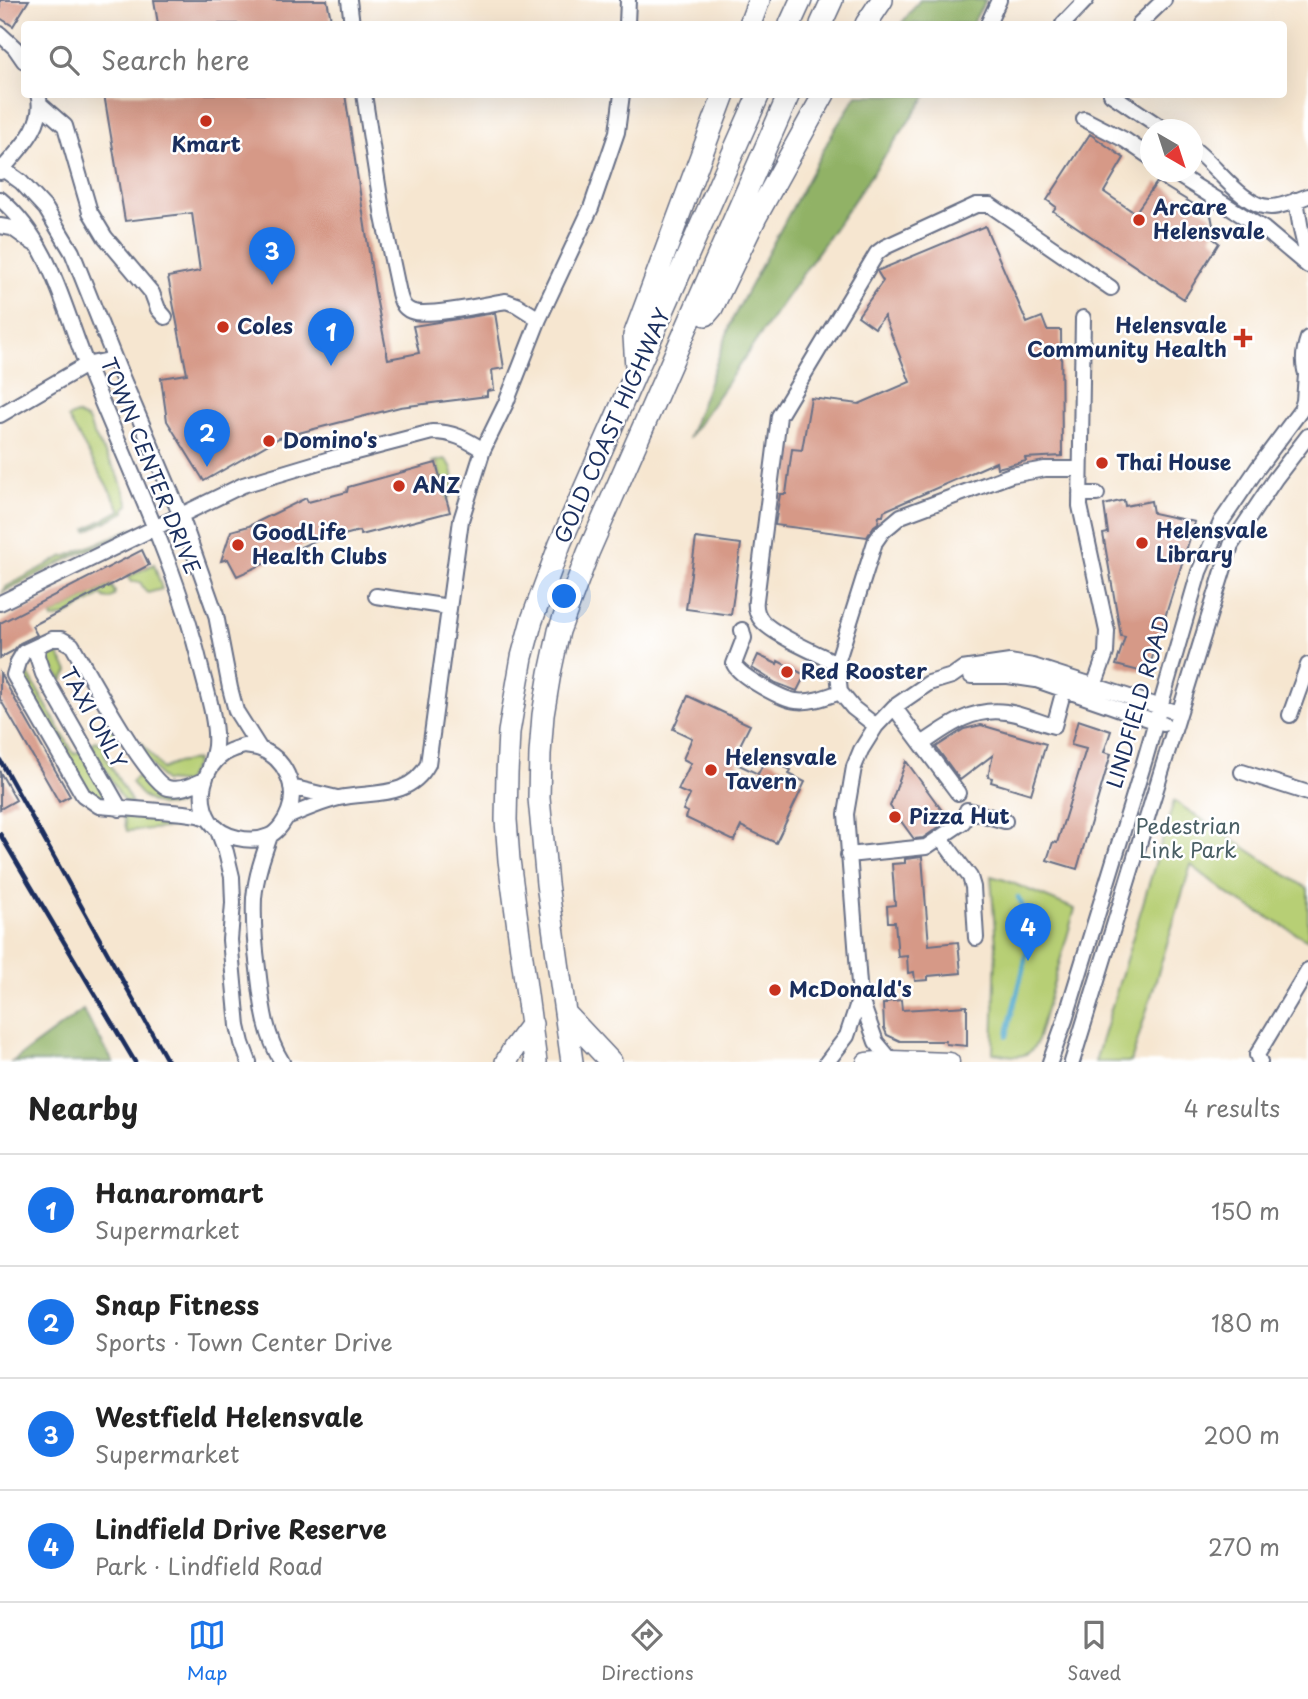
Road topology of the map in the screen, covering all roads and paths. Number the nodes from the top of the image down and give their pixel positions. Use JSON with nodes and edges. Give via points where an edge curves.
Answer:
{"nodes":[{"id":1,"x":349,"y":0,"type":"edge"},
{"id":2,"x":628,"y":0,"type":"edge"},
{"id":3,"x":760,"y":0,"type":"edge"},
{"id":4,"x":801,"y":0,"type":"edge"},
{"id":5,"x":832,"y":0,"type":"edge"},
{"id":6,"x":882,"y":0,"type":"edge"},
{"id":7,"x":999,"y":0,"type":"edge"},
{"id":8,"x":1086,"y":0,"type":"edge"},
{"id":9,"x":1164,"y":0,"type":"edge"},
{"id":10,"x":352,"y":21,"type":"edge"},
{"id":11,"x":627,"y":21,"type":"edge"},
{"id":12,"x":751,"y":21,"type":"edge"},
{"id":13,"x":791,"y":21,"type":"edge"},
{"id":14,"x":822,"y":21,"type":"edge"},
{"id":15,"x":868,"y":21,"type":"edge"},
{"id":16,"x":989,"y":21,"type":"edge"},
{"id":17,"x":1066,"y":21,"type":"edge"},
{"id":18,"x":1142,"y":21,"type":"edge"},
{"id":19,"x":0,"y":34,"type":"edge"},
{"id":20,"x":21,"y":57,"type":"edge"},
{"id":21,"x":365,"y":98,"type":"edge"},
{"id":22,"x":621,"y":98,"type":"edge"},
{"id":23,"x":723,"y":98,"type":"edge"},
{"id":24,"x":757,"y":98,"type":"edge"},
{"id":25,"x":787,"y":98,"type":"edge"},
{"id":26,"x":822,"y":98,"type":"edge"},
{"id":27,"x":1117,"y":98,"type":"edge"},
{"id":28,"x":39,"y":100,"type":"edge"},
{"id":29,"x":1084,"y":119,"type":"dead end"},
{"id":30,"x":1148,"y":119,"type":"edge"},
{"id":31,"x":1140,"y":150,"type":"edge"},
{"id":32,"x":1203,"y":155,"type":"edge"},
{"id":33,"x":1,"y":169,"type":"edge"},
{"id":34,"x":1189,"y":182,"type":"edge"},
{"id":35,"x":1302,"y":198,"type":"edge"},
{"id":36,"x":0,"y":199,"type":"edge"},
{"id":37,"x":0,"y":226,"type":"edge"},
{"id":38,"x":39,"y":248,"type":"junction"},
{"id":39,"x":1308,"y":260,"type":"edge"},
{"id":40,"x":1308,"y":266,"type":"edge"},
{"id":41,"x":1111,"y":288,"type":"dead end"},
{"id":42,"x":164,"y":317,"type":"dead end"},
{"id":43,"x":1083,"y":318,"type":"dead end"},
{"id":44,"x":539,"y":319,"type":"junction"},
{"id":45,"x":1308,"y":338,"type":"edge"},
{"id":46,"x":677,"y":352,"type":"junction"},
{"id":47,"x":114,"y":359,"type":"junction"},
{"id":48,"x":86,"y":365,"type":"junction"},
{"id":49,"x":637,"y":373,"type":"junction"},
{"id":50,"x":1307,"y":377,"type":"edge"},
{"id":51,"x":0,"y":415,"type":"edge"},
{"id":52,"x":1308,"y":436,"type":"edge"},
{"id":53,"x":483,"y":450,"type":"junction"},
{"id":54,"x":1080,"y":470,"type":"junction"},
{"id":55,"x":1080,"y":494,"type":"junction"},
{"id":56,"x":1097,"y":494,"type":"dead end"},
{"id":57,"x":181,"y":516,"type":"junction"},
{"id":58,"x":156,"y":529,"type":"junction"},
{"id":59,"x":376,"y":596,"type":"dead end"},
{"id":60,"x":0,"y":603,"type":"edge"},
{"id":61,"x":449,"y":607,"type":"junction"},
{"id":62,"x":742,"y":630,"type":"dead end"},
{"id":63,"x":38,"y":646,"type":"junction"},
{"id":64,"x":837,"y":663,"type":"junction"},
{"id":65,"x":1308,"y":665,"type":"edge"},
{"id":66,"x":1065,"y":683,"type":"junction"},
{"id":67,"x":1094,"y":686,"type":"junction"},
{"id":68,"x":839,"y":692,"type":"junction"},
{"id":69,"x":1160,"y":706,"type":"junction"},
{"id":70,"x":894,"y":707,"type":"junction"},
{"id":71,"x":1179,"y":713,"type":"junction"},
{"id":72,"x":1290,"y":715,"type":"dead end"},
{"id":73,"x":1156,"y":722,"type":"junction"},
{"id":74,"x":876,"y":726,"type":"junction"},
{"id":75,"x":1175,"y":728,"type":"junction"},
{"id":76,"x":922,"y":744,"type":"junction"},
{"id":77,"x":260,"y":749,"type":"junction"},
{"id":78,"x":1241,"y":772,"type":"dead end"},
{"id":79,"x":207,"y":773,"type":"junction"},
{"id":80,"x":292,"y":786,"type":"junction"},
{"id":81,"x":958,"y":793,"type":"dead end"},
{"id":82,"x":1308,"y":793,"type":"edge"},
{"id":83,"x":338,"y":798,"type":"junction"},
{"id":84,"x":120,"y":809,"type":"junction"},
{"id":85,"x":287,"y":817,"type":"junction"},
{"id":86,"x":1005,"y":821,"type":"dead end"},
{"id":87,"x":213,"y":824,"type":"junction"},
{"id":88,"x":270,"y":836,"type":"junction"},
{"id":89,"x":941,"y":838,"type":"junction"},
{"id":90,"x":848,"y":855,"type":"junction"},
{"id":91,"x":976,"y":938,"type":"dead end"},
{"id":92,"x":1308,"y":970,"type":"edge"},
{"id":93,"x":860,"y":997,"type":"junction"},
{"id":94,"x":566,"y":1014,"type":"junction"},
{"id":95,"x":532,"y":1024,"type":"junction"},
{"id":96,"x":891,"y":1060,"type":"junction"},
{"id":97,"x":250,"y":1062,"type":"edge"},
{"id":98,"x":282,"y":1062,"type":"edge"},
{"id":99,"x":506,"y":1062,"type":"edge"},
{"id":100,"x":536,"y":1062,"type":"edge"},
{"id":101,"x":572,"y":1062,"type":"edge"},
{"id":102,"x":611,"y":1062,"type":"edge"},
{"id":103,"x":827,"y":1062,"type":"edge"},
{"id":104,"x":866,"y":1062,"type":"edge"},
{"id":105,"x":950,"y":1062,"type":"edge"},
{"id":106,"x":1050,"y":1062,"type":"edge"},
{"id":107,"x":1072,"y":1062,"type":"edge"},
{"id":108,"x":1260,"y":1062,"type":"edge"}],
"edges":[{"from":1,"to":10,"type":"street"},
{"from":2,"to":11,"type":"street"},
{"from":3,"to":12,"type":"highway"},
{"from":4,"to":13,"type":"highway"},
{"from":5,"to":14,"type":"highway"},
{"from":6,"to":15,"type":"highway"},
{"from":7,"to":16,"type":"street"},
{"from":8,"to":17,"type":"street"},
{"from":9,"to":18,"type":"street"},
{"from":19,"to":20,"type":"street"},
{"from":21,"to":44,"type":"street","via":[[383,217],[405,308],[427,313],[506,301]]},
{"from":22,"to":44,"type":"street","via":[[604,174]]},
{"from":23,"to":49,"type":"highway","via":[[634,336]]},
{"from":24,"to":49,"type":"highway","name":"GOLD COAST HIGHWAY"},
{"from":25,"to":46,"type":"highway","name":"GOLD COAST HIGHWAY"},
{"from":26,"to":46,"type":"highway","via":[[712,308]]},
{"from":27,"to":30,"type":"street"},
{"from":28,"to":33,"type":"street","via":[[34,130]]},
{"from":28,"to":42,"type":"street","via":[[65,126],[90,212],[152,293]]},
{"from":29,"to":31,"type":"street"},
{"from":32,"to":35,"type":"street","via":[[1224,180],[1259,205],[1271,207]]},
{"from":33,"to":47,"type":"street","name":"TOWN CENTER DRIVE","via":[[34,195],[65,238]]},
{"from":34,"to":40,"type":"street","via":[[1264,229]]},
{"from":35,"to":39,"type":"street","via":[[1301,230]]},
{"from":36,"to":38,"type":"street","name":"TOWN CENTER DRIVE"},
{"from":37,"to":38,"type":"street","via":[[12,228]]},
{"from":38,"to":48,"type":"street","name":"TOWN CENTER DRIVE","via":[[54,275]]},
{"from":41,"to":64,"type":"street","via":[[990,205],[976,205],[877,253],[779,416],[755,608],[771,628]]},
{"from":43,"to":54,"type":"street"},
{"from":44,"to":53,"type":"street"},
{"from":45,"to":50,"type":"street","name":"LINDFIELD ROAD","via":[[1303,361]]},
{"from":46,"to":94,"type":"highway","name":"GOLD COAST HIGHWAY","via":[[574,589],[550,673],[539,797]]},
{"from":47,"to":48,"type":"street"},
{"from":47,"to":57,"type":"street","name":"TOWN CENTER DRIVE"},
{"from":48,"to":51,"type":"street"},
{"from":48,"to":58,"type":"street","name":"TOWN CENTER DRIVE"},
{"from":49,"to":95,"type":"highway","name":"GOLD COAST HIGHWAY","via":[[545,584],[515,694],[506,820]]},
{"from":50,"to":69,"type":"street","name":"LINDFIELD ROAD","via":[[1301,410],[1221,522],[1208,549]]},
{"from":52,"to":71,"type":"street","name":"LINDFIELD ROAD","via":[[1231,545]]},
{"from":53,"to":57,"type":"street","via":[[463,438],[432,432],[243,485]]},
{"from":53,"to":61,"type":"street","via":[[461,520]]},
{"from":54,"to":55,"type":"street"},
{"from":54,"to":64,"type":"street","via":[[1045,468],[1011,475],[901,516],[875,542]]},
{"from":55,"to":56,"type":"street"},
{"from":55,"to":67,"type":"street","via":[[1107,631],[1106,653]]},
{"from":57,"to":58,"type":"street"},
{"from":57,"to":77,"type":"street","name":"TOWN CENTER DRIVE","via":[[216,615],[236,711]]},
{"from":58,"to":60,"type":"street"},
{"from":58,"to":79,"type":"street","name":"TOWN CENTER DRIVE","via":[[193,635],[212,714],[215,746]]},
{"from":59,"to":61,"type":"street"},
{"from":61,"to":83,"type":"street","via":[[423,775],[398,790]]},
{"from":62,"to":68,"type":"street","via":[[744,638],[734,664],[747,678],[793,701]]},
{"from":63,"to":79,"type":"street","via":[[52,639],[72,645],[124,734],[160,784],[182,788]]},
{"from":63,"to":84,"type":"street","name":"TAXI ONLY","via":[[43,674]]},
{"from":63,"to":84,"type":"street","via":[[24,652],[14,674],[83,795],[99,806]]},
{"from":64,"to":68,"type":"street"},
{"from":65,"to":72,"type":"street"},
{"from":66,"to":67,"type":"street"},
{"from":66,"to":70,"type":"street","via":[[1033,666],[1010,662],[962,669],[929,683]]},
{"from":66,"to":73,"type":"street"},
{"from":66,"to":76,"type":"street","via":[[1054,726],[1007,712],[985,712],[951,724]]},
{"from":67,"to":69,"type":"street"},
{"from":68,"to":74,"type":"street"},
{"from":69,"to":71,"type":"street"},
{"from":69,"to":73,"type":"street","name":"LINDFIELD ROAD"},
{"from":70,"to":74,"type":"street"},
{"from":70,"to":76,"type":"street"},
{"from":71,"to":75,"type":"street","name":"LINDFIELD ROAD"},
{"from":73,"to":75,"type":"street"},
{"from":73,"to":106,"type":"street","name":"LINDFIELD ROAD"},
{"from":74,"to":90,"type":"street","via":[[853,767],[846,814]]},
{"from":75,"to":107,"type":"street","name":"LINDFIELD ROAD"},
{"from":76,"to":81,"type":"street"},
{"from":77,"to":79,"type":"street","via":[[244,746],[224,753]]},
{"from":77,"to":80,"type":"street","via":[[281,764]]},
{"from":78,"to":82,"type":"street"},
{"from":79,"to":87,"type":"street","via":[[202,797]]},
{"from":80,"to":83,"type":"street"},
{"from":80,"to":85,"type":"street"},
{"from":83,"to":85,"type":"street"},
{"from":84,"to":87,"type":"street","via":[[198,815]]},
{"from":85,"to":88,"type":"street"},
{"from":86,"to":89,"type":"street","via":[[967,810],[963,822]]},
{"from":87,"to":88,"type":"street","via":[[240,839]]},
{"from":87,"to":97,"type":"street","via":[[232,877],[230,940],[238,1026]]},
{"from":88,"to":98,"type":"street","via":[[257,878],[254,925],[267,1031]]},
{"from":89,"to":90,"type":"street","via":[[926,847]]},
{"from":89,"to":91,"type":"street","via":[[970,877]]},
{"from":90,"to":93,"type":"street"},
{"from":92,"to":108,"type":"street","via":[[1257,1055]]},
{"from":93,"to":96,"type":"street","via":[[876,1042]]},
{"from":93,"to":103,"type":"street","via":[[847,1035]]},
{"from":94,"to":101,"type":"highway","name":"GOLD COAST HIGHWAY"},
{"from":94,"to":102,"type":"highway"},
{"from":95,"to":99,"type":"highway"},
{"from":95,"to":100,"type":"highway","name":"GOLD COAST HIGHWAY"},
{"from":96,"to":104,"type":"main road"},
{"from":96,"to":105,"type":"main road"}]}
